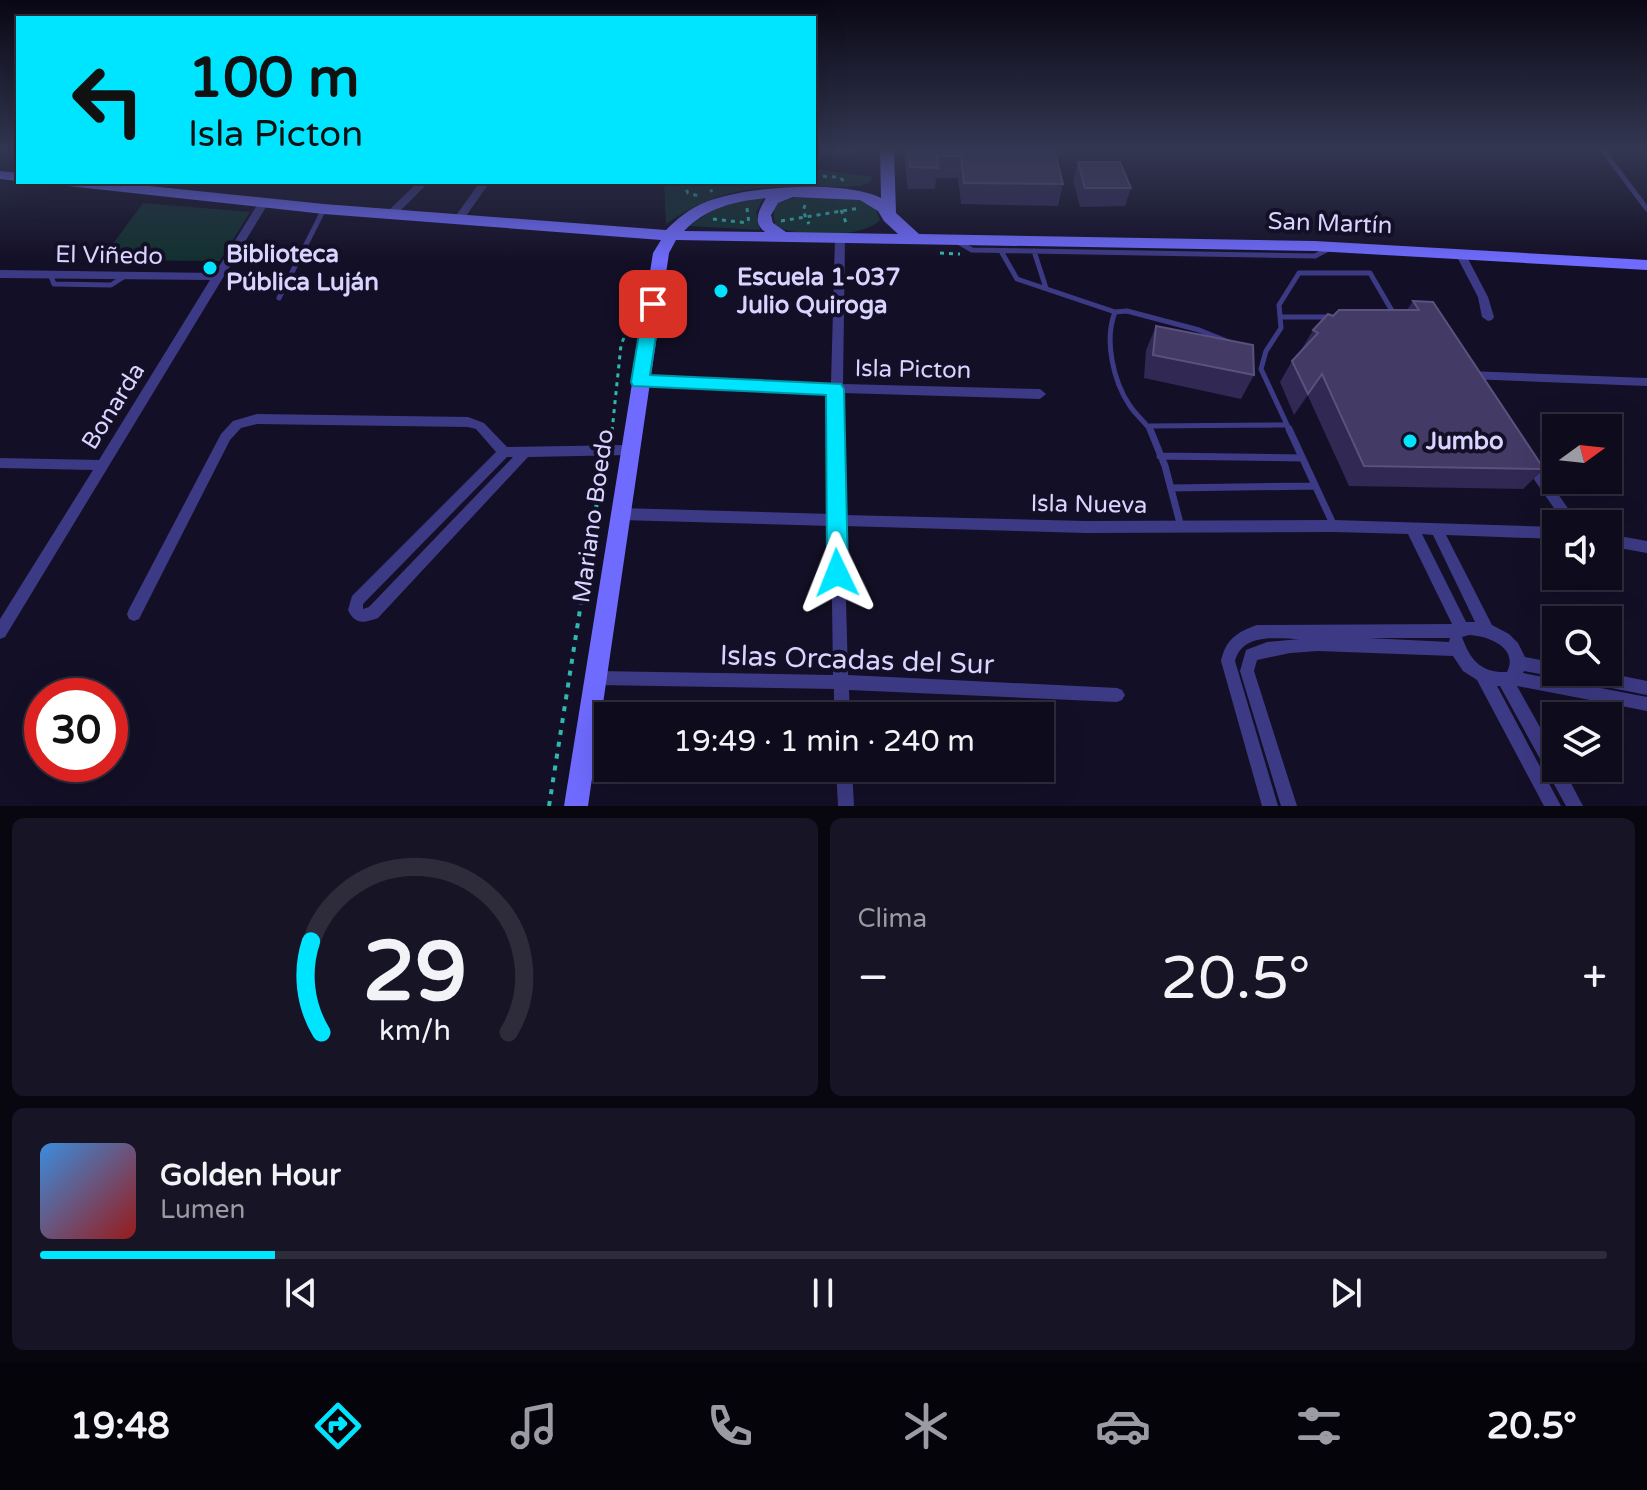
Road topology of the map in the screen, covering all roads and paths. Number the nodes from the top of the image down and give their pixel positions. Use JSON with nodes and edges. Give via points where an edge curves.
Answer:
{"nodes":[{"id":1,"x":120,"y":187,"type":"edge"},
{"id":2,"x":419,"y":187,"type":"edge"},
{"id":3,"x":482,"y":187,"type":"edge"},
{"id":4,"x":685,"y":187,"type":"edge"},
{"id":5,"x":845,"y":187,"type":"edge"},
{"id":6,"x":875,"y":187,"type":"edge"},
{"id":7,"x":888,"y":187,"type":"edge"},
{"id":8,"x":1630,"y":187,"type":"edge"},
{"id":9,"x":805,"y":192,"type":"junction"},
{"id":10,"x":845,"y":192,"type":"junction"},
{"id":11,"x":705,"y":199,"type":"dead end"},
{"id":12,"x":750,"y":201,"type":"dead end"},
{"id":13,"x":264,"y":202,"type":"junction"},
{"id":14,"x":863,"y":207,"type":"dead end"},
{"id":15,"x":324,"y":209,"type":"junction"},
{"id":16,"x":1647,"y":209,"type":"edge"},
{"id":17,"x":841,"y":212,"type":"junction"},
{"id":18,"x":889,"y":213,"type":"junction"},
{"id":19,"x":390,"y":215,"type":"junction"},
{"id":20,"x":806,"y":217,"type":"junction"},
{"id":21,"x":710,"y":219,"type":"dead end"},
{"id":22,"x":457,"y":221,"type":"junction"},
{"id":23,"x":756,"y":225,"type":"junction"},
{"id":24,"x":668,"y":235,"type":"junction"},
{"id":25,"x":782,"y":237,"type":"junction"},
{"id":26,"x":813,"y":237,"type":"junction"},
{"id":27,"x":852,"y":238,"type":"junction"},
{"id":28,"x":916,"y":239,"type":"junction"},
{"id":29,"x":955,"y":240,"type":"junction"},
{"id":30,"x":1333,"y":247,"type":"junction"},
{"id":31,"x":1001,"y":251,"type":"junction"},
{"id":32,"x":1034,"y":251,"type":"junction"},
{"id":33,"x":1460,"y":253,"type":"junction"},
{"id":34,"x":1292,"y":256,"type":"junction"},
{"id":35,"x":1647,"y":265,"type":"edge"},
{"id":36,"x":1299,"y":273,"type":"junction"},
{"id":37,"x":0,"y":274,"type":"edge"},
{"id":38,"x":218,"y":277,"type":"junction"},
{"id":39,"x":1046,"y":288,"type":"junction"},
{"id":40,"x":279,"y":298,"type":"dead end"},
{"id":41,"x":1115,"y":312,"type":"junction"},
{"id":42,"x":1282,"y":317,"type":"junction"},
{"id":43,"x":1339,"y":317,"type":"edge"},
{"id":44,"x":1382,"y":317,"type":"edge"},
{"id":45,"x":1488,"y":317,"type":"dead end"},
{"id":46,"x":1237,"y":345,"type":"edge"},
{"id":47,"x":640,"y":382,"type":"junction"},
{"id":48,"x":1647,"y":382,"type":"edge"},
{"id":49,"x":1478,"y":388,"type":"edge"},
{"id":50,"x":835,"y":389,"type":"junction"},
{"id":51,"x":1040,"y":394,"type":"dead end"},
{"id":52,"x":1287,"y":425,"type":"junction"},
{"id":53,"x":1150,"y":426,"type":"junction"},
{"id":54,"x":629,"y":450,"type":"junction"},
{"id":55,"x":1521,"y":450,"type":"edge"},
{"id":56,"x":504,"y":452,"type":"junction"},
{"id":57,"x":525,"y":452,"type":"junction"},
{"id":58,"x":1160,"y":456,"type":"junction"},
{"id":59,"x":1302,"y":458,"type":"junction"},
{"id":60,"x":0,"y":463,"type":"edge"},
{"id":61,"x":103,"y":465,"type":"junction"},
{"id":62,"x":1315,"y":486,"type":"junction"},
{"id":63,"x":1171,"y":488,"type":"junction"},
{"id":64,"x":1562,"y":510,"type":"edge"},
{"id":65,"x":620,"y":514,"type":"junction"},
{"id":66,"x":835,"y":519,"type":"junction"},
{"id":67,"x":1334,"y":526,"type":"junction"},
{"id":68,"x":1181,"y":527,"type":"junction"},
{"id":69,"x":1412,"y":528,"type":"junction"},
{"id":70,"x":1436,"y":528,"type":"junction"},
{"id":71,"x":1542,"y":532,"type":"edge"},
{"id":72,"x":1622,"y":543,"type":"edge"},
{"id":73,"x":1647,"y":547,"type":"edge"},
{"id":74,"x":134,"y":614,"type":"dead end"},
{"id":75,"x":1486,"y":628,"type":"junction"},
{"id":76,"x":1461,"y":630,"type":"junction"},
{"id":77,"x":0,"y":632,"type":"edge"},
{"id":78,"x":1457,"y":649,"type":"junction"},
{"id":79,"x":1542,"y":671,"type":"edge"},
{"id":80,"x":1512,"y":674,"type":"junction"},
{"id":81,"x":1483,"y":676,"type":"junction"},
{"id":82,"x":596,"y":678,"type":"junction"},
{"id":83,"x":841,"y":682,"type":"junction"},
{"id":84,"x":1622,"y":683,"type":"edge"},
{"id":85,"x":1647,"y":688,"type":"edge"},
{"id":86,"x":1117,"y":695,"type":"dead end"},
{"id":87,"x":842,"y":702,"type":"edge"},
{"id":88,"x":1647,"y":704,"type":"edge"},
{"id":89,"x":845,"y":782,"type":"edge"},
{"id":90,"x":576,"y":806,"type":"edge"},
{"id":91,"x":846,"y":806,"type":"edge"},
{"id":92,"x":1270,"y":806,"type":"edge"},
{"id":93,"x":1289,"y":806,"type":"edge"},
{"id":94,"x":1553,"y":806,"type":"edge"},
{"id":95,"x":1575,"y":806,"type":"edge"}],
"edges":[{"from":1,"to":13,"type":"main road","name":"San Martín"},
{"from":2,"to":19,"type":"street"},
{"from":3,"to":22,"type":"street"},
{"from":4,"to":11,"type":"path"},
{"from":5,"to":10,"type":"path"},
{"from":6,"to":10,"type":"main road"},
{"from":7,"to":18,"type":"main road"},
{"from":8,"to":16,"type":"lane"},
{"from":9,"to":10,"type":"main road"},
{"from":9,"to":20,"type":"path"},
{"from":9,"to":23,"type":"main road","via":[[772,200]]},
{"from":9,"to":24,"type":"main road","via":[[723,201],[691,216]]},
{"from":10,"to":17,"type":"path"},
{"from":10,"to":18,"type":"main road","via":[[872,199]]},
{"from":12,"to":23,"type":"path","via":[[746,214]]},
{"from":13,"to":15,"type":"main road","name":"San Martín"},
{"from":13,"to":38,"type":"street","name":"Bonarda"},
{"from":14,"to":17,"type":"path"},
{"from":15,"to":19,"type":"main road","name":"San Martín"},
{"from":15,"to":40,"type":"lane"},
{"from":17,"to":20,"type":"path"},
{"from":17,"to":27,"type":"path"},
{"from":18,"to":27,"type":"main road","via":[[881,231]]},
{"from":18,"to":28,"type":"main road","via":[[901,231]]},
{"from":19,"to":22,"type":"main road","name":"San Martín"},
{"from":20,"to":23,"type":"path"},
{"from":20,"to":26,"type":"path"},
{"from":21,"to":23,"type":"path"},
{"from":22,"to":24,"type":"main road","name":"San Martín"},
{"from":23,"to":25,"type":"main road"},
{"from":24,"to":25,"type":"main road","name":"San Martín"},
{"from":24,"to":47,"type":"main road","name":"Mariano Boedo"},
{"from":25,"to":26,"type":"main road","name":"San Martín"},
{"from":26,"to":27,"type":"main road","name":"San Martín"},
{"from":27,"to":28,"type":"main road","name":"San Martín"},
{"from":27,"to":50,"type":"street"},
{"from":28,"to":29,"type":"main road","name":"San Martín"},
{"from":29,"to":30,"type":"main road","name":"San Martín"},
{"from":29,"to":31,"type":"lane","via":[[972,250]]},
{"from":30,"to":33,"type":"main road","name":"San Martín"},
{"from":30,"to":34,"type":"lane","via":[[1315,256]]},
{"from":31,"to":32,"type":"lane"},
{"from":31,"to":39,"type":"lane","via":[[1017,280]]},
{"from":32,"to":34,"type":"lane"},
{"from":32,"to":39,"type":"lane"},
{"from":33,"to":35,"type":"main road","name":"San Martín"},
{"from":33,"to":45,"type":"street"},
{"from":34,"to":36,"type":"lane"},
{"from":36,"to":42,"type":"lane","via":[[1279,305]]},
{"from":36,"to":44,"type":"lane","via":[[1370,273],[1396,317]]},
{"from":37,"to":38,"type":"street","name":"El Viñedo"},
{"from":38,"to":61,"type":"street","name":"Bonarda"},
{"from":39,"to":41,"type":"lane"},
{"from":41,"to":46,"type":"lane","via":[[1157,317]]},
{"from":41,"to":53,"type":"lane","via":[[1112,354],[1120,390]]},
{"from":42,"to":43,"type":"lane"},
{"from":42,"to":52,"type":"lane","via":[[1279,337],[1261,357],[1261,369]]},
{"from":47,"to":50,"type":"street","name":"Isla Picton"},
{"from":47,"to":54,"type":"main road","name":"Mariano Boedo"},
{"from":48,"to":49,"type":"street","via":[[1465,370]]},
{"from":50,"to":51,"type":"street","name":"Isla Picton"},
{"from":50,"to":66,"type":"street"},
{"from":52,"to":53,"type":"lane"},
{"from":52,"to":59,"type":"lane"},
{"from":53,"to":58,"type":"lane"},
{"from":54,"to":57,"type":"street"},
{"from":54,"to":65,"type":"main road","name":"Mariano Boedo"},
{"from":55,"to":64,"type":"street"},
{"from":56,"to":57,"type":"street"},
{"from":56,"to":57,"type":"street","via":[[357,601],[360,616],[373,613]]},
{"from":56,"to":74,"type":"street","via":[[480,426],[468,422],[257,419],[237,424],[225,437]]},
{"from":58,"to":59,"type":"lane"},
{"from":58,"to":63,"type":"lane"},
{"from":59,"to":62,"type":"lane"},
{"from":60,"to":61,"type":"street"},
{"from":61,"to":77,"type":"street","name":"Bonarda"},
{"from":62,"to":63,"type":"lane"},
{"from":62,"to":67,"type":"lane"},
{"from":63,"to":68,"type":"lane"},
{"from":65,"to":66,"type":"street","name":"Isla Nueva"},
{"from":65,"to":82,"type":"main road","name":"Mariano Boedo"},
{"from":66,"to":68,"type":"street","name":"Isla Nueva"},
{"from":66,"to":83,"type":"street"},
{"from":67,"to":68,"type":"street","name":"Isla Nueva"},
{"from":67,"to":69,"type":"street","name":"Isla Nueva"},
{"from":69,"to":70,"type":"street","name":"Isla Nueva"},
{"from":69,"to":76,"type":"street"},
{"from":70,"to":71,"type":"street","name":"Isla Nueva"},
{"from":70,"to":75,"type":"street"},
{"from":72,"to":73,"type":"street"},
{"from":75,"to":76,"type":"street"},
{"from":75,"to":80,"type":"street","via":[[1508,642]]},
{"from":76,"to":78,"type":"street"},
{"from":76,"to":92,"type":"street","via":[[1257,632],[1238,639],[1228,661]]},
{"from":78,"to":81,"type":"street"},
{"from":78,"to":93,"type":"street","via":[[1297,645],[1262,648],[1251,655],[1247,671]]},
{"from":79,"to":80,"type":"street"},
{"from":80,"to":81,"type":"street"},
{"from":80,"to":88,"type":"street"},
{"from":80,"to":95,"type":"street"},
{"from":81,"to":94,"type":"street"},
{"from":82,"to":83,"type":"street","name":"Islas Orcadas del Sur"},
{"from":82,"to":90,"type":"main road","name":"Mariano Boedo"},
{"from":83,"to":86,"type":"street","name":"Islas Orcadas del Sur"},
{"from":83,"to":87,"type":"street"},
{"from":84,"to":85,"type":"street"},
{"from":89,"to":91,"type":"street"}]}
